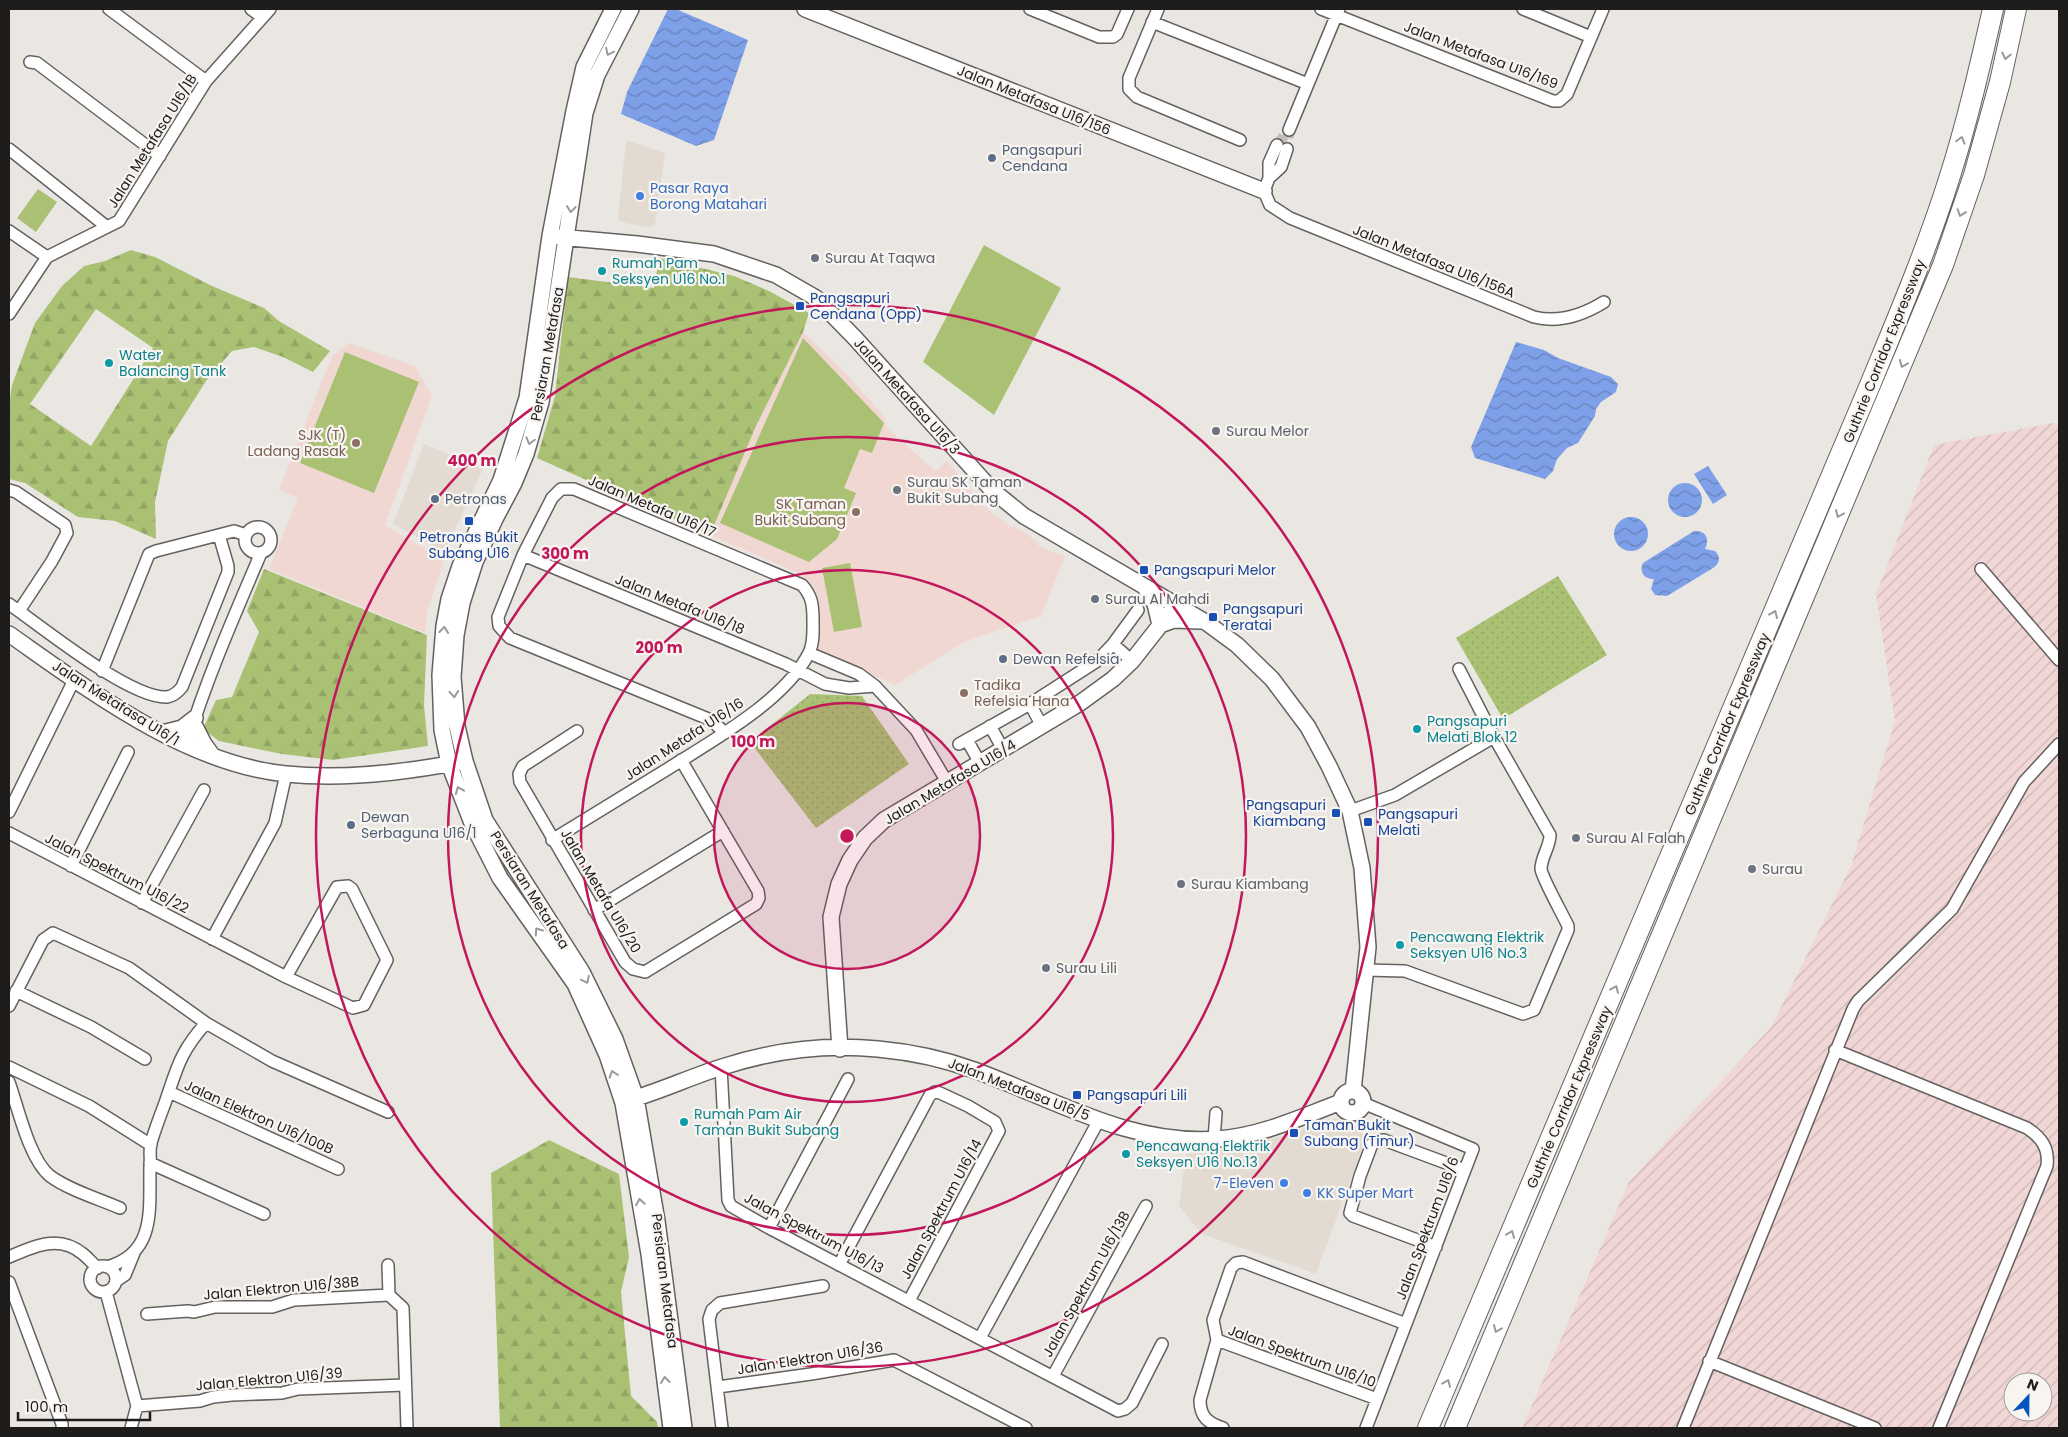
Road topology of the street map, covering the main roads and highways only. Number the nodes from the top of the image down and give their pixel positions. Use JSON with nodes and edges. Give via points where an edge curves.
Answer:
{"nodes":[{"id":1,"x":1993,"y":9,"type":"edge"},
{"id":2,"x":2016,"y":9,"type":"edge"},
{"id":3,"x":1428,"y":1428,"type":"edge"},
{"id":4,"x":1455,"y":1428,"type":"edge"}],
"edges":[{"from":3,"to":1,"type":"highway","name":"Guthrie Corridor Expressway","one_way":true,"via":[[1918,266],[1950,179]]},
{"from":2,"to":4,"type":"highway","name":"Guthrie Corridor Expressway","one_way":true,"via":[[1974,175],[1943,265]]}]}
